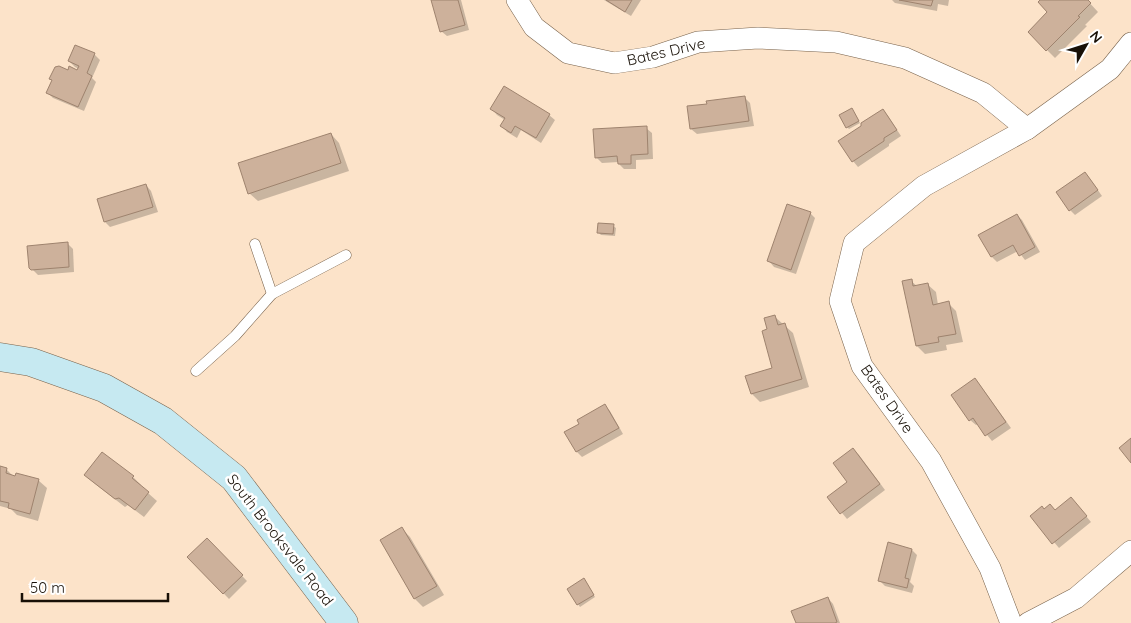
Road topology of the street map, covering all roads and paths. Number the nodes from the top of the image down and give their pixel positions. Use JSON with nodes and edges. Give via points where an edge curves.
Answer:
{"nodes":[{"id":1,"x":517,"y":0,"type":"edge"},
{"id":2,"x":1131,"y":43,"type":"edge"},
{"id":3,"x":1027,"y":129,"type":"junction"},
{"id":4,"x":255,"y":244,"type":"dead end"},
{"id":5,"x":346,"y":256,"type":"dead end"},
{"id":6,"x":272,"y":294,"type":"junction"},
{"id":7,"x":0,"y":357,"type":"edge"},
{"id":8,"x":196,"y":371,"type":"dead end"},
{"id":9,"x":1131,"y":551,"type":"edge"},
{"id":10,"x":344,"y":623,"type":"edge"},
{"id":11,"x":1011,"y":623,"type":"edge"},
{"id":12,"x":1028,"y":623,"type":"edge"}],
"edges":[{"from":1,"to":3,"type":"street","name":"Bates Drive","via":[[534,28],[568,52],[614,63],[653,58],[698,42],[758,38],[836,42],[905,58],[983,93]]},
{"from":2,"to":3,"type":"street","name":"Bates Drive","via":[[1110,69]]},
{"from":3,"to":11,"type":"street","name":"Bates Drive","via":[[924,186],[854,244],[840,301],[862,366],[930,461],[990,568]]},
{"from":4,"to":6,"type":"lane"},
{"from":5,"to":6,"type":"lane"},
{"from":6,"to":8,"type":"lane","via":[[235,336]]},
{"from":7,"to":10,"type":"street","name":"South Brooksvale Road","via":[[31,362],[104,388],[163,420],[234,478]]},
{"from":9,"to":12,"type":"street","via":[[1076,598]]}]}
